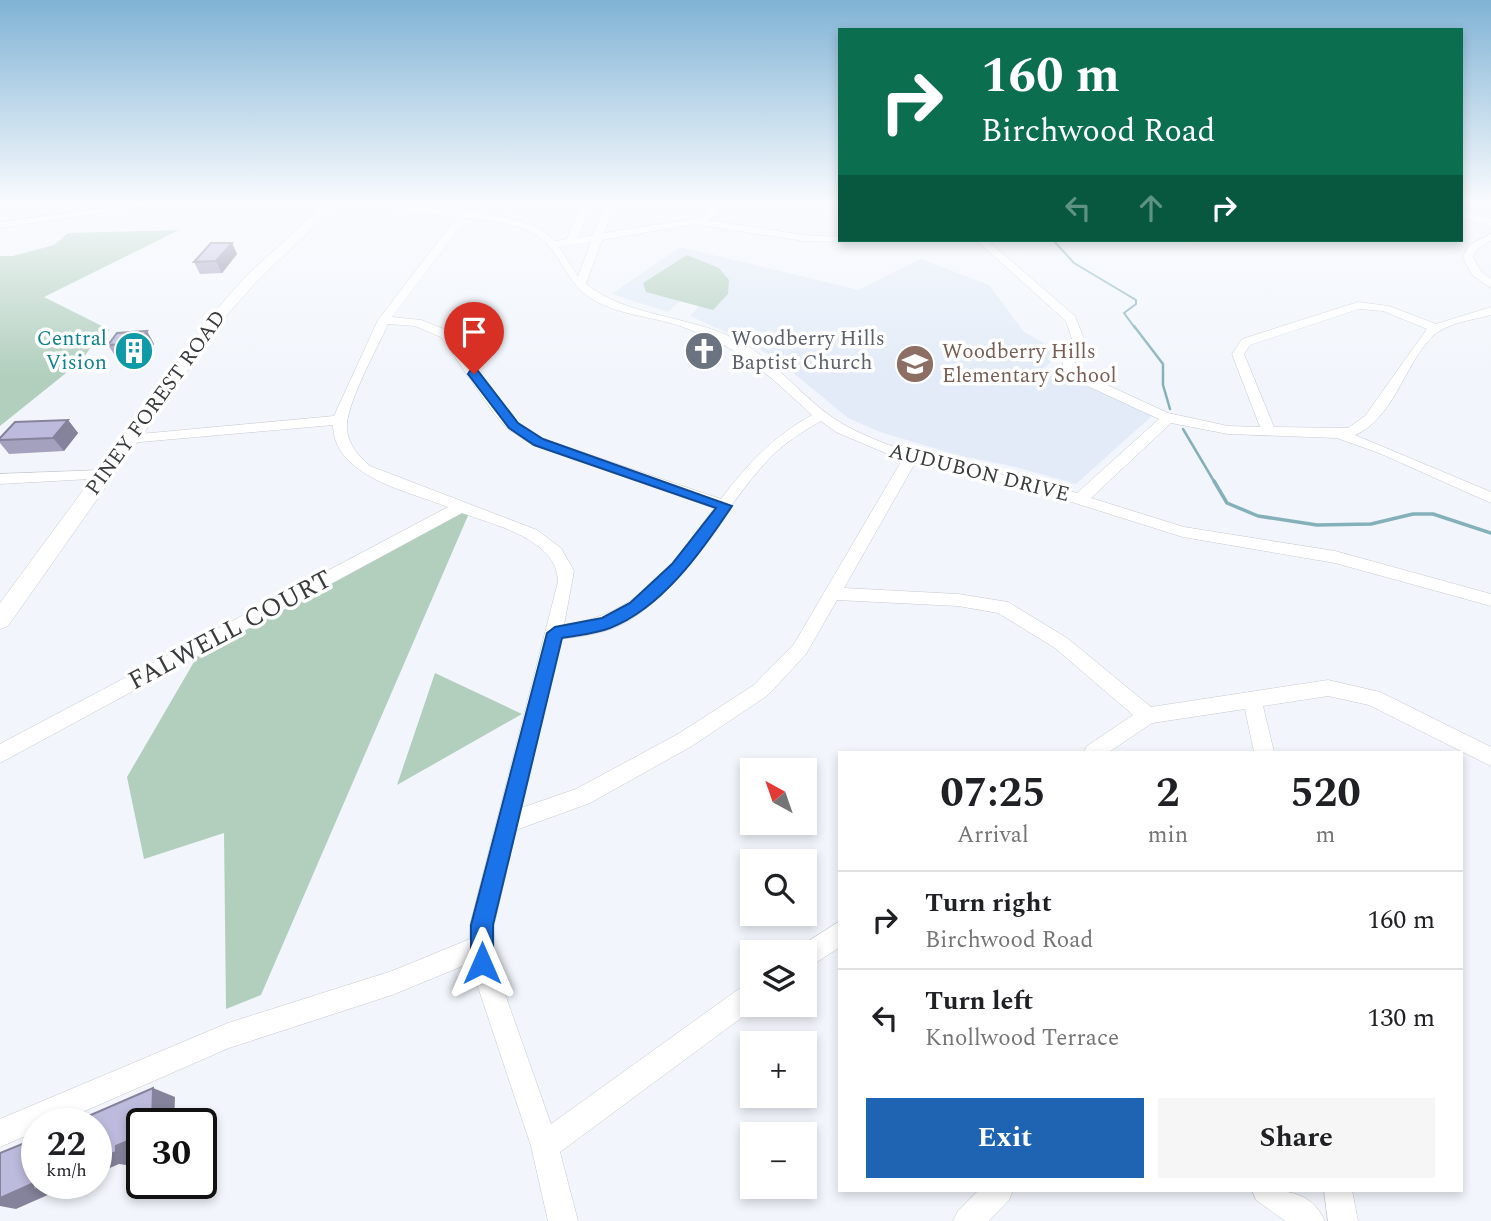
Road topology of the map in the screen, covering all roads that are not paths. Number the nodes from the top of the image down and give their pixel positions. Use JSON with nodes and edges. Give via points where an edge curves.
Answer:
{"nodes":[{"id":1,"x":272,"y":260,"type":"edge"},
{"id":2,"x":429,"y":260,"type":"edge"},
{"id":3,"x":562,"y":260,"type":"edge"},
{"id":4,"x":588,"y":260,"type":"edge"},
{"id":5,"x":1004,"y":260,"type":"edge"},
{"id":6,"x":1469,"y":260,"type":"edge"},
{"id":7,"x":580,"y":285,"type":"junction"},
{"id":8,"x":1491,"y":285,"type":"edge"},
{"id":9,"x":1491,"y":311,"type":"edge"},
{"id":10,"x":384,"y":320,"type":"junction"},
{"id":11,"x":1436,"y":328,"type":"junction"},
{"id":12,"x":821,"y":415,"type":"junction"},
{"id":13,"x":1168,"y":418,"type":"junction"},
{"id":14,"x":340,"y":420,"type":"junction"},
{"id":15,"x":1269,"y":433,"type":"junction"},
{"id":16,"x":1339,"y":434,"type":"junction"},
{"id":17,"x":129,"y":439,"type":"junction"},
{"id":18,"x":910,"y":459,"type":"junction"},
{"id":19,"x":103,"y":475,"type":"junction"},
{"id":20,"x":0,"y":479,"type":"edge"},
{"id":21,"x":1491,"y":498,"type":"edge"},
{"id":22,"x":1080,"y":499,"type":"junction"},
{"id":23,"x":724,"y":506,"type":"junction"},
{"id":24,"x":460,"y":507,"type":"junction"},
{"id":25,"x":834,"y":594,"type":"junction"},
{"id":26,"x":1491,"y":600,"type":"edge"},
{"id":27,"x":0,"y":620,"type":"edge"},
{"id":28,"x":555,"y":633,"type":"junction"},
{"id":29,"x":1252,"y":699,"type":"junction"},
{"id":30,"x":1147,"y":716,"type":"junction"},
{"id":31,"x":1095,"y":751,"type":"edge"},
{"id":32,"x":1264,"y":751,"type":"edge"},
{"id":33,"x":0,"y":754,"type":"edge"},
{"id":34,"x":1491,"y":757,"type":"edge"},
{"id":35,"x":507,"y":823,"type":"junction"},
{"id":36,"x":838,"y":934,"type":"edge"},
{"id":37,"x":480,"y":947,"type":"junction"},
{"id":38,"x":817,"y":949,"type":"edge"},
{"id":39,"x":740,"y":1004,"type":"edge"},
{"id":40,"x":0,"y":1133,"type":"edge"},
{"id":41,"x":545,"y":1146,"type":"junction"},
{"id":42,"x":997,"y":1192,"type":"edge"},
{"id":43,"x":1269,"y":1192,"type":"edge"},
{"id":44,"x":1338,"y":1192,"type":"edge"},
{"id":45,"x":563,"y":1221,"type":"edge"},
{"id":46,"x":968,"y":1221,"type":"edge"},
{"id":47,"x":1310,"y":1221,"type":"edge"},
{"id":48,"x":1343,"y":1221,"type":"edge"}],
"edges":[{"from":1,"to":17,"type":"main road","name":"PINEY FOREST ROAD","via":[[221,313]]},
{"from":2,"to":10,"type":"street"},
{"from":3,"to":7,"type":"street","name":"AUDUBON DRIVE"},
{"from":4,"to":7,"type":"street"},
{"from":5,"to":13,"type":"street","via":[[1071,319],[1079,334],[1077,348],[1067,356],[1071,373]]},
{"from":6,"to":8,"type":"street","via":[[1476,273]]},
{"from":7,"to":12,"type":"street","name":"AUDUBON DRIVE","via":[[619,307],[730,341],[757,358]]},
{"from":9,"to":11,"type":"street"},
{"from":10,"to":14,"type":"street"},
{"from":10,"to":23,"type":"street","via":[[417,323],[445,334],[500,412],[538,442]]},
{"from":11,"to":15,"type":"street","via":[[1385,308],[1358,305],[1246,342],[1238,354]]},
{"from":11,"to":16,"type":"street","via":[[1411,354],[1370,419]]},
{"from":12,"to":18,"type":"street","name":"AUDUBON DRIVE","via":[[858,438]]},
{"from":12,"to":23,"type":"street","via":[[796,427],[772,447]]},
{"from":13,"to":15,"type":"street","via":[[1204,427]]},
{"from":13,"to":22,"type":"street"},
{"from":14,"to":17,"type":"street"},
{"from":14,"to":24,"type":"street","via":[[346,450],[365,468]]},
{"from":15,"to":16,"type":"street"},
{"from":16,"to":21,"type":"street"},
{"from":17,"to":19,"type":"main road","name":"PINEY FOREST ROAD"},
{"from":18,"to":22,"type":"street","name":"AUDUBON DRIVE"},
{"from":18,"to":25,"type":"street"},
{"from":19,"to":20,"type":"street"},
{"from":19,"to":27,"type":"main road","name":"PINEY FOREST ROAD"},
{"from":22,"to":26,"type":"street","name":"AUDUBON DRIVE","via":[[1183,532],[1335,556]]},
{"from":23,"to":28,"type":"street","via":[[677,568],[635,607],[606,623]]},
{"from":24,"to":28,"type":"street","via":[[531,534],[562,561],[566,582]]},
{"from":24,"to":33,"type":"street","name":"FALWELL COURT"},
{"from":25,"to":30,"type":"street","via":[[958,600],[1002,607],[1051,635]]},
{"from":25,"to":35,"type":"street","via":[[800,649],[737,709],[583,796]]},
{"from":28,"to":35,"type":"street"},
{"from":29,"to":30,"type":"street"},
{"from":29,"to":32,"type":"street"},
{"from":29,"to":34,"type":"street","via":[[1328,688],[1360,693]]},
{"from":30,"to":31,"type":"street"},
{"from":35,"to":37,"type":"street"},
{"from":36,"to":38,"type":"street"},
{"from":37,"to":40,"type":"street","via":[[392,983],[228,1036]]},
{"from":37,"to":41,"type":"street"},
{"from":39,"to":41,"type":"street"},
{"from":41,"to":45,"type":"street"},
{"from":42,"to":46,"type":"street"},
{"from":43,"to":47,"type":"street"},
{"from":44,"to":48,"type":"street"}]}
